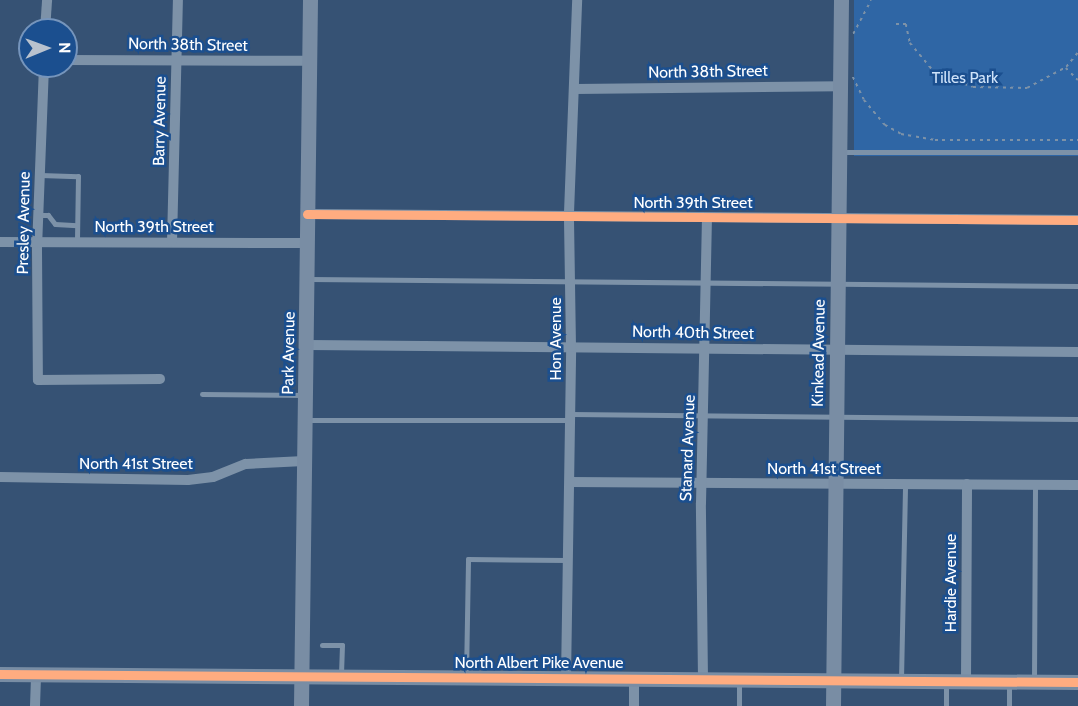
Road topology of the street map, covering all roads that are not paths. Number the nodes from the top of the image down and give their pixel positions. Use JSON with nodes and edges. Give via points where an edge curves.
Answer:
{"nodes":[{"id":1,"x":47,"y":0,"type":"edge"},
{"id":2,"x":178,"y":0,"type":"edge"},
{"id":3,"x":310,"y":0,"type":"edge"},
{"id":4,"x":577,"y":0,"type":"edge"},
{"id":5,"x":841,"y":0,"type":"edge"},
{"id":6,"x":46,"y":18,"type":"edge"},
{"id":7,"x":78,"y":60,"type":"edge"},
{"id":8,"x":177,"y":61,"type":"junction"},
{"id":9,"x":310,"y":61,"type":"junction"},
{"id":10,"x":44,"y":78,"type":"edge"},
{"id":11,"x":840,"y":86,"type":"junction"},
{"id":12,"x":575,"y":89,"type":"junction"},
{"id":13,"x":839,"y":152,"type":"junction"},
{"id":14,"x":1078,"y":152,"type":"edge"},
{"id":15,"x":40,"y":175,"type":"junction"},
{"id":16,"x":307,"y":213,"type":"junction"},
{"id":17,"x":40,"y":215,"type":"junction"},
{"id":18,"x":569,"y":217,"type":"junction"},
{"id":19,"x":707,"y":218,"type":"junction"},
{"id":20,"x":839,"y":218,"type":"junction"},
{"id":21,"x":1078,"y":220,"type":"edge"},
{"id":22,"x":77,"y":225,"type":"junction"},
{"id":23,"x":0,"y":242,"type":"edge"},
{"id":24,"x":39,"y":242,"type":"junction"},
{"id":25,"x":77,"y":242,"type":"junction"},
{"id":26,"x":172,"y":242,"type":"junction"},
{"id":27,"x":307,"y":243,"type":"junction"},
{"id":28,"x":307,"y":279,"type":"junction"},
{"id":29,"x":571,"y":282,"type":"junction"},
{"id":30,"x":706,"y":283,"type":"junction"},
{"id":31,"x":838,"y":286,"type":"junction"},
{"id":32,"x":1078,"y":286,"type":"edge"},
{"id":33,"x":308,"y":345,"type":"junction"},
{"id":34,"x":571,"y":347,"type":"junction"},
{"id":35,"x":705,"y":348,"type":"junction"},
{"id":36,"x":837,"y":350,"type":"junction"},
{"id":37,"x":1078,"y":352,"type":"edge"},
{"id":38,"x":160,"y":380,"type":"dead end"},
{"id":39,"x":202,"y":394,"type":"dead end"},
{"id":40,"x":306,"y":395,"type":"junction"},
{"id":41,"x":704,"y":415,"type":"junction"},
{"id":42,"x":571,"y":417,"type":"junction"},
{"id":43,"x":836,"y":418,"type":"junction"},
{"id":44,"x":1078,"y":419,"type":"edge"},
{"id":45,"x":306,"y":420,"type":"junction"},
{"id":46,"x":304,"y":461,"type":"junction"},
{"id":47,"x":0,"y":477,"type":"edge"},
{"id":48,"x":570,"y":482,"type":"junction"},
{"id":49,"x":702,"y":483,"type":"junction"},
{"id":50,"x":836,"y":484,"type":"junction"},
{"id":51,"x":905,"y":484,"type":"junction"},
{"id":52,"x":967,"y":484,"type":"junction"},
{"id":53,"x":1035,"y":484,"type":"junction"},
{"id":54,"x":1078,"y":485,"type":"edge"},
{"id":55,"x":569,"y":560,"type":"junction"},
{"id":56,"x":322,"y":645,"type":"dead end"},
{"id":57,"x":0,"y":674,"type":"edge"},
{"id":58,"x":36,"y":674,"type":"junction"},
{"id":59,"x":302,"y":676,"type":"junction"},
{"id":60,"x":341,"y":677,"type":"junction"},
{"id":61,"x":466,"y":678,"type":"junction"},
{"id":62,"x":566,"y":678,"type":"junction"},
{"id":63,"x":634,"y":679,"type":"junction"},
{"id":64,"x":703,"y":679,"type":"junction"},
{"id":65,"x":739,"y":680,"type":"junction"},
{"id":66,"x":833,"y":680,"type":"junction"},
{"id":67,"x":900,"y":681,"type":"junction"},
{"id":68,"x":946,"y":681,"type":"junction"},
{"id":69,"x":966,"y":681,"type":"junction"},
{"id":70,"x":1009,"y":682,"type":"junction"},
{"id":71,"x":1034,"y":682,"type":"junction"},
{"id":72,"x":1078,"y":682,"type":"edge"},
{"id":73,"x":35,"y":706,"type":"edge"},
{"id":74,"x":302,"y":706,"type":"edge"},
{"id":75,"x":634,"y":706,"type":"edge"},
{"id":76,"x":739,"y":706,"type":"edge"},
{"id":77,"x":833,"y":706,"type":"edge"},
{"id":78,"x":946,"y":706,"type":"edge"},
{"id":79,"x":1009,"y":706,"type":"edge"}],
"edges":[{"from":1,"to":6,"type":"street"},
{"from":2,"to":8,"type":"street","name":"Barry Avenue"},
{"from":3,"to":9,"type":"street","name":"Park Avenue"},
{"from":4,"to":12,"type":"street","name":"Hon Avenue"},
{"from":5,"to":11,"type":"street","name":"Kinkead Avenue"},
{"from":7,"to":8,"type":"street","name":"North 38th Street"},
{"from":8,"to":9,"type":"street","name":"North 38th Street"},
{"from":8,"to":26,"type":"street","name":"Barry Avenue"},
{"from":9,"to":16,"type":"street","name":"Park Avenue"},
{"from":10,"to":15,"type":"street","name":"Presley Avenue"},
{"from":11,"to":12,"type":"street","name":"North 38th Street"},
{"from":11,"to":13,"type":"street","name":"Kinkead Avenue"},
{"from":12,"to":18,"type":"street","name":"Hon Avenue"},
{"from":13,"to":14,"type":"lane"},
{"from":13,"to":20,"type":"street","name":"Kinkead Avenue"},
{"from":15,"to":17,"type":"street","name":"Presley Avenue"},
{"from":15,"to":22,"type":"lane","via":[[78,176]]},
{"from":16,"to":18,"type":"street","name":"North 39th Street"},
{"from":16,"to":27,"type":"street","name":"Park Avenue"},
{"from":17,"to":22,"type":"lane","via":[[48,215],[55,225]]},
{"from":17,"to":24,"type":"street","name":"Presley Avenue"},
{"from":18,"to":19,"type":"street","name":"North 39th Street"},
{"from":18,"to":29,"type":"street","name":"Hon Avenue"},
{"from":19,"to":20,"type":"street","name":"North 39th Street"},
{"from":19,"to":30,"type":"street","name":"Stanard Avenue"},
{"from":20,"to":21,"type":"street","name":"North 39th Street"},
{"from":20,"to":31,"type":"street","name":"Kinkead Avenue"},
{"from":22,"to":25,"type":"lane"},
{"from":23,"to":24,"type":"street","name":"North 39th Street"},
{"from":24,"to":25,"type":"street","name":"North 39th Street"},
{"from":24,"to":38,"type":"street","name":"Presley Avenue","via":[[38,380]]},
{"from":25,"to":26,"type":"street","name":"North 39th Street"},
{"from":26,"to":27,"type":"street","name":"North 39th Street"},
{"from":27,"to":28,"type":"street","name":"Park Avenue"},
{"from":28,"to":29,"type":"lane"},
{"from":28,"to":33,"type":"street","name":"Park Avenue"},
{"from":29,"to":30,"type":"lane"},
{"from":29,"to":34,"type":"street","name":"Hon Avenue"},
{"from":30,"to":31,"type":"lane"},
{"from":30,"to":35,"type":"street","name":"Stanard Avenue"},
{"from":31,"to":32,"type":"lane"},
{"from":31,"to":36,"type":"street","name":"Kinkead Avenue"},
{"from":33,"to":34,"type":"street","name":"North 40th Street"},
{"from":33,"to":40,"type":"street","name":"Park Avenue"},
{"from":34,"to":35,"type":"street","name":"North 40th Street"},
{"from":34,"to":42,"type":"street","name":"Hon Avenue"},
{"from":35,"to":36,"type":"street","name":"North 40th Street"},
{"from":35,"to":41,"type":"street","name":"Stanard Avenue"},
{"from":36,"to":37,"type":"street","name":"North 40th Street"},
{"from":36,"to":43,"type":"street","name":"Kinkead Avenue"},
{"from":39,"to":40,"type":"lane"},
{"from":40,"to":45,"type":"street","name":"Park Avenue"},
{"from":41,"to":42,"type":"lane"},
{"from":41,"to":43,"type":"lane"},
{"from":41,"to":49,"type":"street","name":"Stanard Avenue"},
{"from":42,"to":45,"type":"lane"},
{"from":42,"to":48,"type":"street","name":"Hon Avenue"},
{"from":43,"to":44,"type":"lane"},
{"from":43,"to":50,"type":"street","name":"Kinkead Avenue"},
{"from":45,"to":46,"type":"street","name":"Park Avenue"},
{"from":46,"to":47,"type":"street","name":"North 41st Street","via":[[246,464],[213,477],[188,480]]},
{"from":46,"to":59,"type":"street","name":"Park Avenue"},
{"from":48,"to":49,"type":"street","name":"North 41st Street"},
{"from":48,"to":55,"type":"street","name":"Hon Avenue"},
{"from":49,"to":50,"type":"street","name":"North 41st Street"},
{"from":49,"to":64,"type":"street","name":"Stanard Avenue"},
{"from":50,"to":51,"type":"street","name":"North 41st Street"},
{"from":50,"to":66,"type":"street","name":"Kinkead Avenue"},
{"from":51,"to":52,"type":"street","name":"North 41st Street"},
{"from":51,"to":67,"type":"lane"},
{"from":52,"to":53,"type":"street","name":"North 41st Street"},
{"from":52,"to":69,"type":"street","name":"Hardie Avenue"},
{"from":53,"to":54,"type":"street","name":"North 41st Street"},
{"from":53,"to":71,"type":"lane"},
{"from":55,"to":61,"type":"lane","via":[[468,559]]},
{"from":55,"to":62,"type":"street","name":"Hon Avenue"},
{"from":56,"to":60,"type":"lane","via":[[342,645]]},
{"from":57,"to":58,"type":"street","name":"North Albert Pike Avenue"},
{"from":58,"to":59,"type":"street","name":"North Albert Pike Avenue"},
{"from":58,"to":73,"type":"street"},
{"from":59,"to":60,"type":"street","name":"North Albert Pike Avenue"},
{"from":59,"to":74,"type":"street","name":"Park Avenue"},
{"from":60,"to":61,"type":"street","name":"North Albert Pike Avenue"},
{"from":61,"to":62,"type":"street","name":"North Albert Pike Avenue"},
{"from":62,"to":63,"type":"street","name":"North Albert Pike Avenue"},
{"from":63,"to":64,"type":"street","name":"North Albert Pike Avenue"},
{"from":63,"to":75,"type":"street"},
{"from":64,"to":65,"type":"street","name":"North Albert Pike Avenue"},
{"from":65,"to":66,"type":"street","name":"North Albert Pike Avenue"},
{"from":65,"to":76,"type":"lane"},
{"from":66,"to":67,"type":"street","name":"North Albert Pike Avenue"},
{"from":66,"to":77,"type":"street","name":"Kinkead Avenue"},
{"from":67,"to":68,"type":"street","name":"North Albert Pike Avenue"},
{"from":68,"to":69,"type":"street","name":"North Albert Pike Avenue"},
{"from":68,"to":78,"type":"lane"},
{"from":69,"to":70,"type":"street","name":"North Albert Pike Avenue"},
{"from":70,"to":71,"type":"street","name":"North Albert Pike Avenue"},
{"from":70,"to":79,"type":"lane"},
{"from":71,"to":72,"type":"street","name":"North Albert Pike Avenue"}]}
